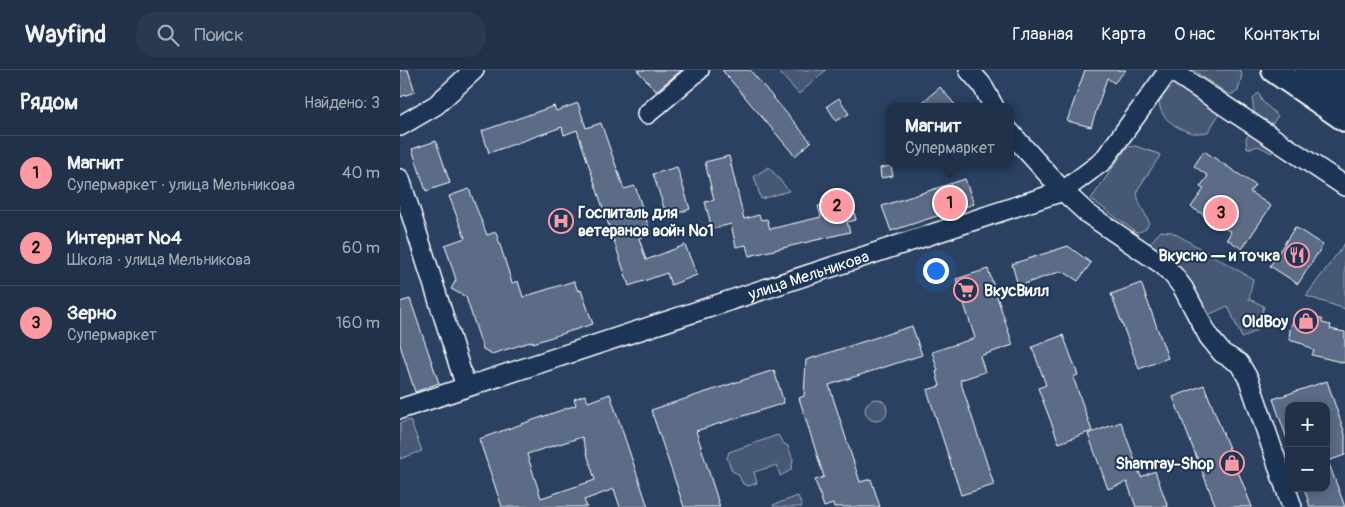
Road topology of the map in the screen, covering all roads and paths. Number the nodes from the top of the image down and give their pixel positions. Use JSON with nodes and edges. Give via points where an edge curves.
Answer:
{"nodes":[{"id":1,"x":474,"y":70,"type":"edge"},
{"id":2,"x":699,"y":70,"type":"edge"},
{"id":3,"x":968,"y":70,"type":"edge"},
{"id":4,"x":1170,"y":70,"type":"edge"},
{"id":5,"x":1274,"y":70,"type":"edge"},
{"id":6,"x":1310,"y":71,"type":"edge"},
{"id":7,"x":1345,"y":75,"type":"edge"},
{"id":8,"x":1345,"y":95,"type":"edge"},
{"id":9,"x":992,"y":103,"type":"edge"},
{"id":10,"x":648,"y":114,"type":"dead end"},
{"id":11,"x":1345,"y":119,"type":"edge"},
{"id":12,"x":400,"y":126,"type":"edge"},
{"id":13,"x":1014,"y":136,"type":"edge"},
{"id":14,"x":400,"y":180,"type":"edge"},
{"id":15,"x":1345,"y":186,"type":"edge"},
{"id":16,"x":1063,"y":191,"type":"junction"},
{"id":17,"x":466,"y":387,"type":"junction"},
{"id":18,"x":400,"y":409,"type":"edge"},
{"id":19,"x":1292,"y":507,"type":"edge"}],
"edges":[{"from":1,"to":12,"type":"street","via":[[436,105]]},
{"from":2,"to":10,"type":"street"},
{"from":3,"to":9,"type":"street","via":[[982,85]]},
{"from":4,"to":15,"type":"street"},
{"from":4,"to":16,"type":"street","name":"улица Мельникова","via":[[1103,161]]},
{"from":5,"to":11,"type":"main road"},
{"from":6,"to":7,"type":"street","via":[[1325,77]]},
{"from":6,"to":8,"type":"main road"},
{"from":13,"to":16,"type":"street"},
{"from":14,"to":17,"type":"street"},
{"from":16,"to":17,"type":"street","name":"улица Мельникова"},
{"from":16,"to":19,"type":"street","via":[[1088,214],[1163,265],[1183,288],[1208,337],[1222,353],[1239,363],[1249,380]]},
{"from":17,"to":18,"type":"street","name":"улица Мельникова"}]}
